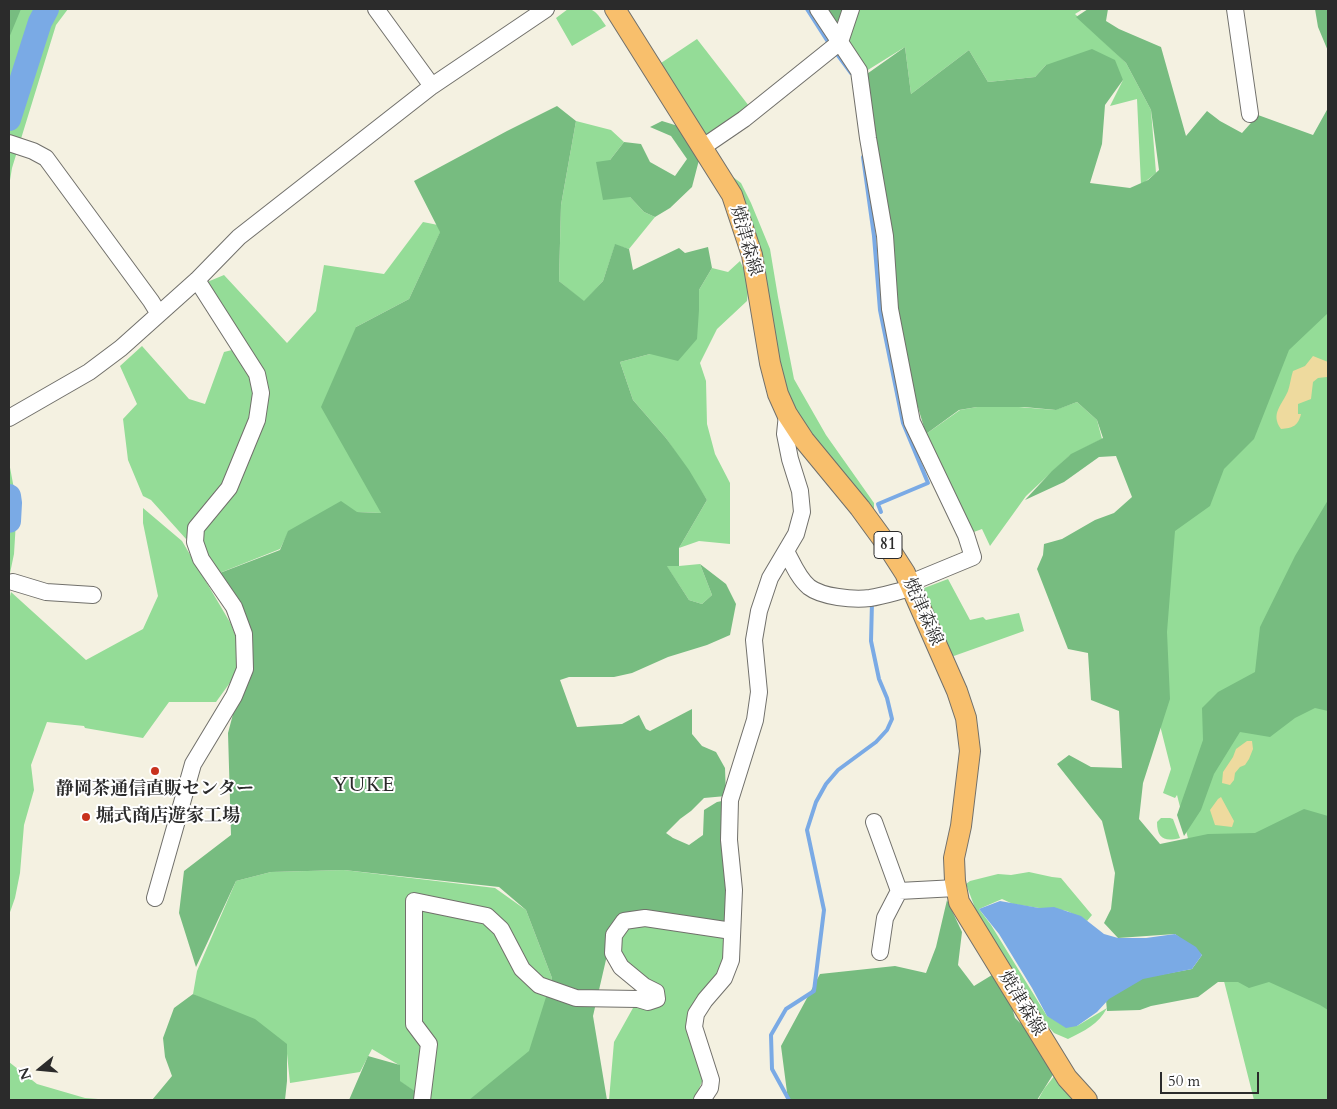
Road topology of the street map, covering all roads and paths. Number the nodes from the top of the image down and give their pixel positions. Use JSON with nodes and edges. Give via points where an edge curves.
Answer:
{"nodes":[{"id":1,"x":376,"y":9,"type":"edge"},
{"id":2,"x":546,"y":9,"type":"edge"},
{"id":3,"x":615,"y":9,"type":"edge"},
{"id":4,"x":818,"y":9,"type":"edge"},
{"id":5,"x":851,"y":9,"type":"edge"},
{"id":6,"x":1236,"y":9,"type":"edge"},
{"id":7,"x":833,"y":47,"type":"junction"},
{"id":8,"x":432,"y":86,"type":"junction"},
{"id":9,"x":1250,"y":114,"type":"dead end"},
{"id":10,"x":9,"y":143,"type":"edge"},
{"id":11,"x":702,"y":147,"type":"junction"},
{"id":12,"x":197,"y":280,"type":"junction"},
{"id":13,"x":159,"y":314,"type":"junction"},
{"id":14,"x":787,"y":414,"type":"junction"},
{"id":15,"x":9,"y":418,"type":"edge"},
{"id":16,"x":786,"y":551,"type":"junction"},
{"id":17,"x":13,"y":582,"type":"dead end"},
{"id":18,"x":911,"y":586,"type":"junction"},
{"id":19,"x":93,"y":595,"type":"dead end"},
{"id":20,"x":874,"y":822,"type":"dead end"},
{"id":21,"x":956,"y":888,"type":"junction"},
{"id":22,"x":899,"y":891,"type":"junction"},
{"id":23,"x":155,"y":898,"type":"dead end"},
{"id":24,"x":732,"y":931,"type":"junction"},
{"id":25,"x":880,"y":952,"type":"dead end"},
{"id":26,"x":422,"y":1100,"type":"edge"},
{"id":27,"x":702,"y":1100,"type":"edge"},
{"id":28,"x":1087,"y":1100,"type":"edge"}],
"edges":[{"from":1,"to":8,"type":"street"},
{"from":2,"to":8,"type":"street"},
{"from":3,"to":11,"type":"main road","name":"焼津森線","number":"81"},
{"from":4,"to":7,"type":"street"},
{"from":5,"to":7,"type":"street"},
{"from":6,"to":9,"type":"street"},
{"from":7,"to":11,"type":"street","via":[[744,119]]},
{"from":7,"to":18,"type":"street","via":[[859,72],[885,236],[890,309],[912,422],[966,535],[973,557]]},
{"from":8,"to":12,"type":"street","via":[[239,238]]},
{"from":10,"to":13,"type":"street","via":[[46,158]]},
{"from":11,"to":14,"type":"main road","name":"焼津森線","number":"81","via":[[732,196],[742,222],[752,255],[770,363]]},
{"from":12,"to":13,"type":"street"},
{"from":12,"to":23,"type":"street","via":[[257,374],[261,393],[257,420],[229,488],[196,528],[195,535],[201,559],[234,608],[244,634],[245,669],[234,696],[193,764]]},
{"from":13,"to":15,"type":"street","via":[[89,372]]},
{"from":14,"to":16,"type":"street","via":[[785,434],[800,491],[802,512],[796,534]]},
{"from":14,"to":18,"type":"main road","name":"焼津森線","number":"81","via":[[888,545]]},
{"from":16,"to":18,"type":"street","via":[[801,578],[820,593],[870,598]]},
{"from":16,"to":24,"type":"street","via":[[770,578],[759,611],[754,640],[759,692],[755,720],[730,800],[729,840],[734,890]]},
{"from":17,"to":19,"type":"street","via":[[46,592]]},
{"from":18,"to":21,"type":"main road","name":"焼津森線","number":"81","via":[[966,718],[970,751],[954,858]]},
{"from":20,"to":22,"type":"street"},
{"from":21,"to":22,"type":"street"},
{"from":21,"to":28,"type":"main road","name":"焼津森線","number":"81","via":[[959,902],[1016,996],[1067,1078]]},
{"from":22,"to":25,"type":"street","via":[[885,918]]},
{"from":24,"to":26,"type":"street","via":[[645,918],[624,921],[614,935],[613,953],[621,967],[656,992],[657,999],[648,1002],[576,998],[539,985],[522,969],[501,929],[487,916],[414,901],[414,1024],[429,1044]]},
{"from":24,"to":27,"type":"street","via":[[731,960],[724,978],[696,1014],[694,1027],[711,1080]]}]}
